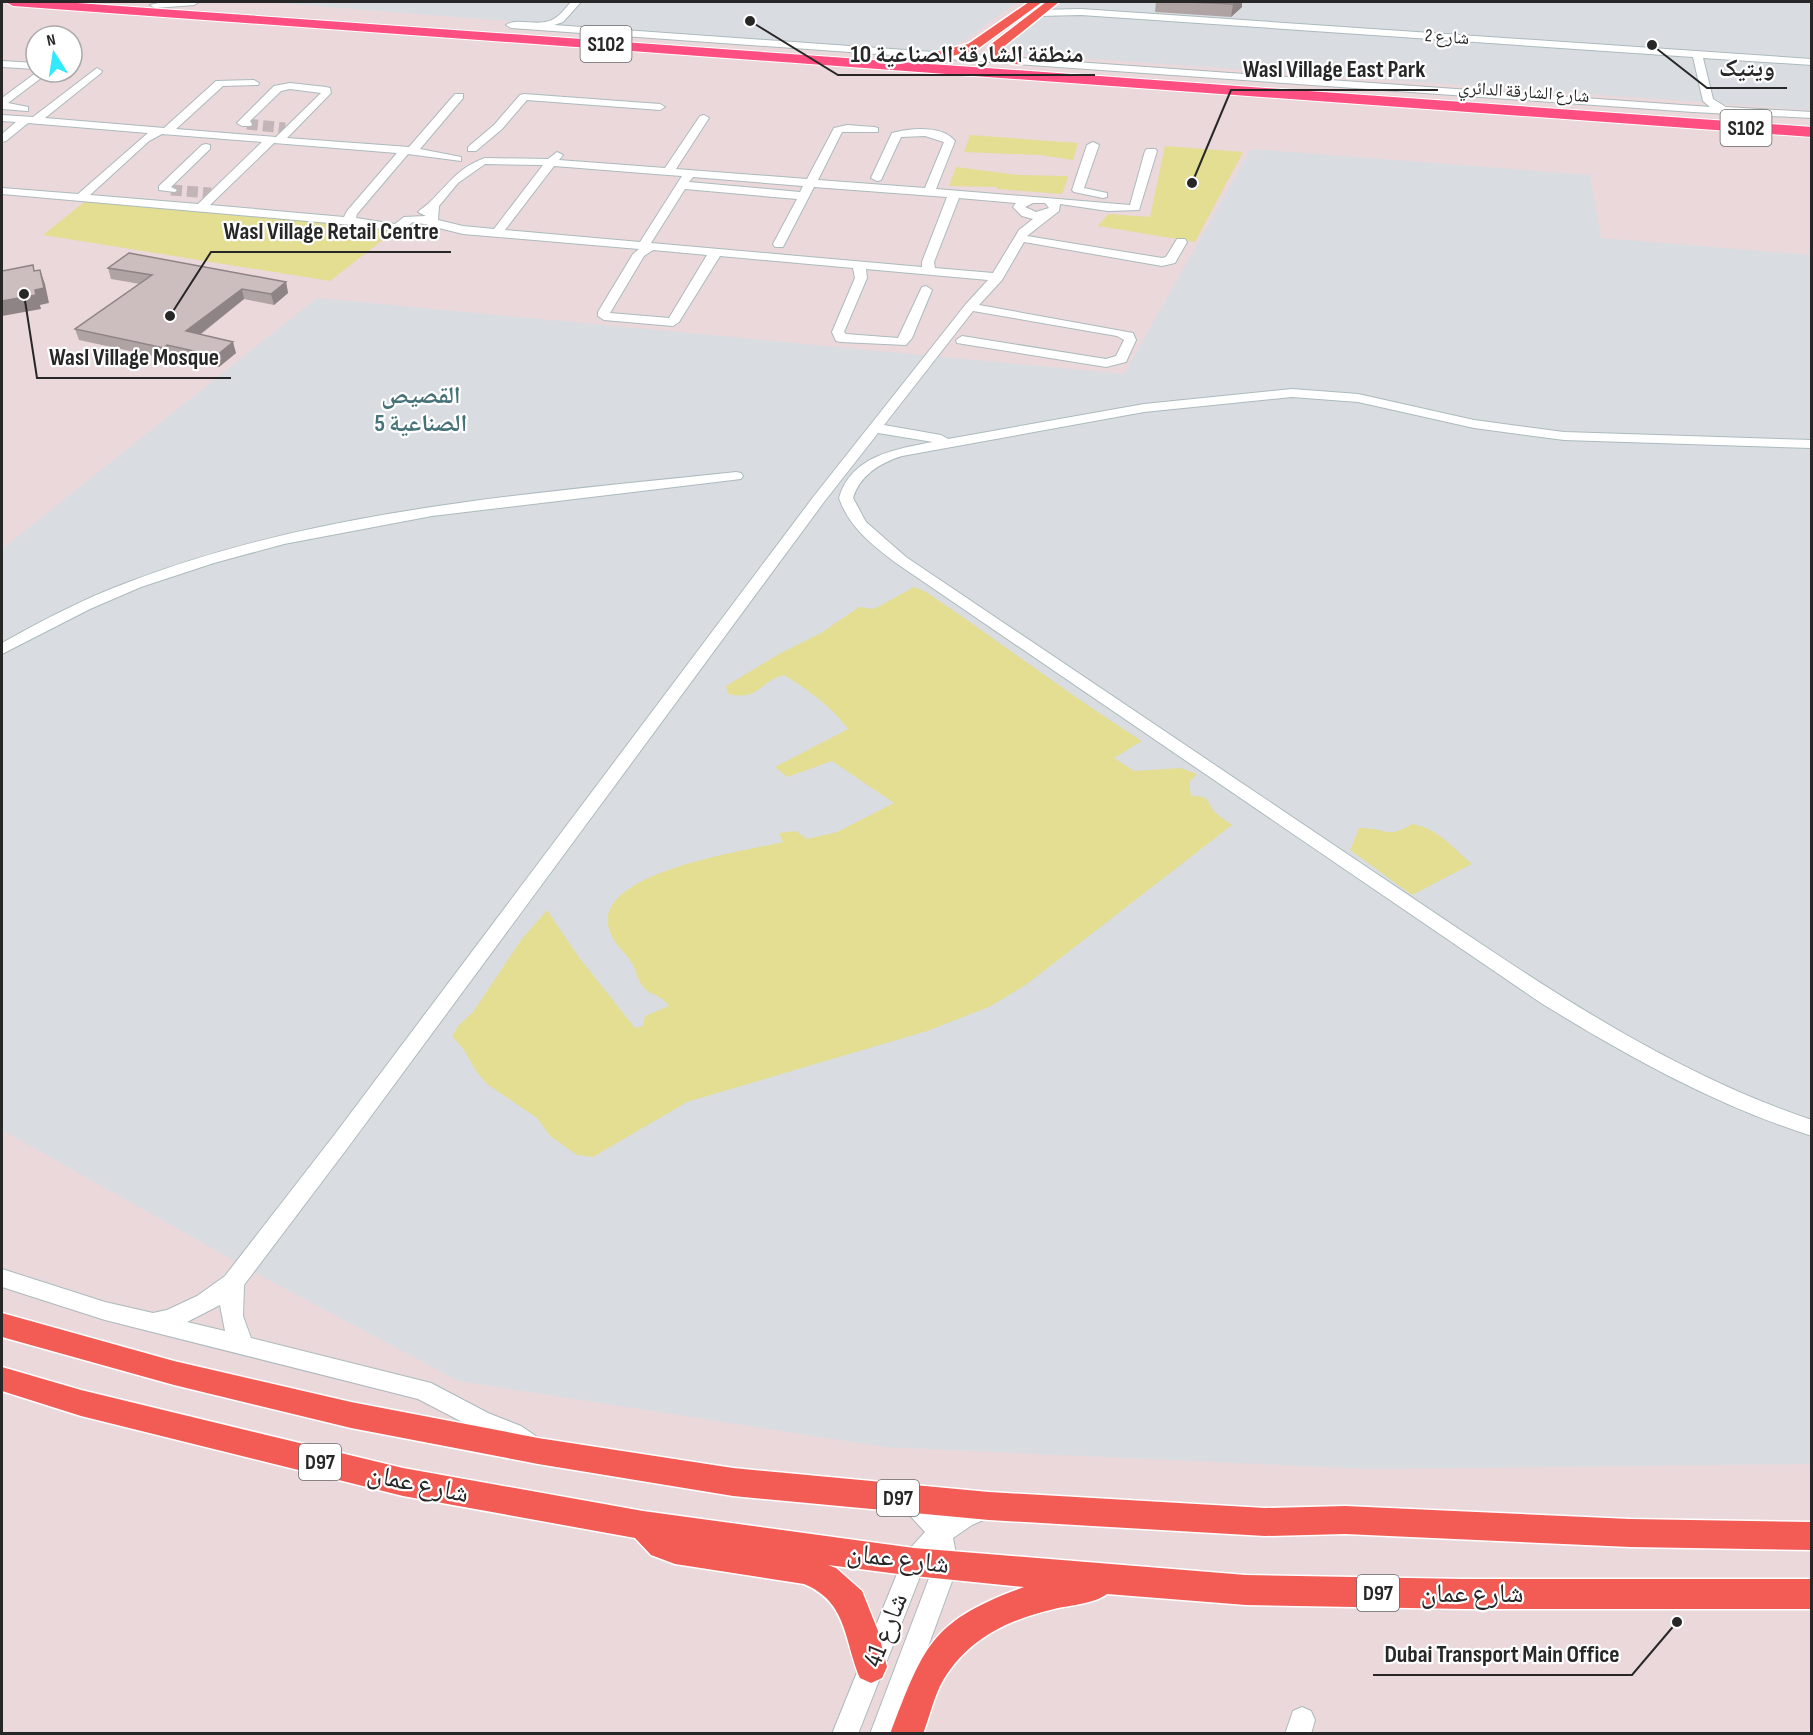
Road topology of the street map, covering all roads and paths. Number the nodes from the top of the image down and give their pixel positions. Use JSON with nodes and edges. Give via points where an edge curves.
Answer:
{"nodes":[{"id":1,"x":13,"y":2,"type":"edge"},
{"id":2,"x":101,"y":2,"type":"edge"},
{"id":3,"x":194,"y":2,"type":"edge"},
{"id":4,"x":576,"y":2,"type":"edge"},
{"id":5,"x":1053,"y":2,"type":"edge"},
{"id":6,"x":1058,"y":2,"type":"edge"},
{"id":7,"x":2,"y":3,"type":"edge"},
{"id":8,"x":64,"y":5,"type":"junction"},
{"id":9,"x":155,"y":5,"type":"junction"},
{"id":10,"x":1037,"y":8,"type":"edge"},
{"id":11,"x":1082,"y":12,"type":"junction"},
{"id":12,"x":560,"y":20,"type":"junction"},
{"id":13,"x":511,"y":25,"type":"joint"},
{"id":14,"x":535,"y":27,"type":"junction"},
{"id":15,"x":480,"y":29,"type":"junction"},
{"id":16,"x":568,"y":29,"type":"junction"},
{"id":17,"x":978,"y":44,"type":"junction"},
{"id":18,"x":994,"y":48,"type":"junction"},
{"id":19,"x":1697,"y":54,"type":"junction"},
{"id":20,"x":940,"y":55,"type":"junction"},
{"id":21,"x":1017,"y":61,"type":"junction"},
{"id":22,"x":1812,"y":62,"type":"edge"},
{"id":23,"x":2,"y":63,"type":"edge"},
{"id":24,"x":24,"y":65,"type":"edge"},
{"id":25,"x":97,"y":71,"type":"dead end"},
{"id":26,"x":254,"y":83,"type":"dead end"},
{"id":27,"x":27,"y":84,"type":"edge"},
{"id":28,"x":1373,"y":87,"type":"junction"},
{"id":29,"x":1396,"y":94,"type":"junction"},
{"id":30,"x":459,"y":96,"type":"dead end"},
{"id":31,"x":1708,"y":101,"type":"junction"},
{"id":32,"x":660,"y":106,"type":"dead end"},
{"id":33,"x":1693,"y":109,"type":"junction"},
{"id":34,"x":1723,"y":110,"type":"junction"},
{"id":35,"x":47,"y":111,"type":"junction"},
{"id":36,"x":1644,"y":112,"type":"junction"},
{"id":37,"x":1779,"y":114,"type":"junction"},
{"id":38,"x":1812,"y":116,"type":"edge"},
{"id":39,"x":2,"y":118,"type":"edge"},
{"id":40,"x":704,"y":118,"type":"dead end"},
{"id":41,"x":31,"y":120,"type":"junction"},
{"id":42,"x":247,"y":124,"type":"dead end"},
{"id":43,"x":1812,"y":125,"type":"edge"},
{"id":44,"x":498,"y":127,"type":"junction"},
{"id":45,"x":874,"y":130,"type":"dead end"},
{"id":46,"x":163,"y":131,"type":"junction"},
{"id":47,"x":1812,"y":134,"type":"edge"},
{"id":48,"x":2,"y":140,"type":"edge"},
{"id":49,"x":275,"y":140,"type":"junction"},
{"id":50,"x":142,"y":141,"type":"junction"},
{"id":51,"x":1093,"y":145,"type":"dead end"},
{"id":52,"x":238,"y":149,"type":"dead end"},
{"id":53,"x":260,"y":151,"type":"junction"},
{"id":54,"x":409,"y":151,"type":"junction"},
{"id":55,"x":1151,"y":151,"type":"dead end"},
{"id":56,"x":463,"y":155,"type":"junction"},
{"id":57,"x":487,"y":157,"type":"junction"},
{"id":58,"x":555,"y":158,"type":"junction"},
{"id":59,"x":668,"y":172,"type":"junction"},
{"id":60,"x":689,"y":173,"type":"junction"},
{"id":61,"x":877,"y":178,"type":"dead end"},
{"id":62,"x":454,"y":182,"type":"junction"},
{"id":63,"x":810,"y":183,"type":"junction"},
{"id":64,"x":682,"y":185,"type":"junction"},
{"id":65,"x":171,"y":189,"type":"dead end"},
{"id":66,"x":2,"y":191,"type":"edge"},
{"id":67,"x":929,"y":193,"type":"junction"},
{"id":68,"x":954,"y":195,"type":"junction"},
{"id":69,"x":804,"y":196,"type":"junction"},
{"id":70,"x":1117,"y":196,"type":"dead end"},
{"id":71,"x":80,"y":198,"type":"junction"},
{"id":72,"x":433,"y":206,"type":"junction"},
{"id":73,"x":1023,"y":207,"type":"junction"},
{"id":74,"x":200,"y":209,"type":"junction"},
{"id":75,"x":1049,"y":209,"type":"junction"},
{"id":76,"x":349,"y":221,"type":"junction"},
{"id":77,"x":433,"y":222,"type":"junction"},
{"id":78,"x":403,"y":223,"type":"junction"},
{"id":79,"x":463,"y":230,"type":"junction"},
{"id":80,"x":426,"y":233,"type":"junction"},
{"id":81,"x":497,"y":233,"type":"junction"},
{"id":82,"x":1022,"y":236,"type":"junction"},
{"id":83,"x":1181,"y":242,"type":"dead end"},
{"id":84,"x":779,"y":244,"type":"dead end"},
{"id":85,"x":646,"y":247,"type":"junction"},
{"id":86,"x":717,"y":252,"type":"junction"},
{"id":87,"x":1111,"y":253,"type":"junction"},
{"id":88,"x":856,"y":264,"type":"junction"},
{"id":89,"x":1104,"y":265,"type":"dead end"},
{"id":90,"x":929,"y":271,"type":"junction"},
{"id":91,"x":996,"y":278,"type":"junction"},
{"id":92,"x":926,"y":290,"type":"dead end"},
{"id":93,"x":970,"y":306,"type":"junction"},
{"id":94,"x":962,"y":340,"type":"dead end"},
{"id":95,"x":875,"y":428,"type":"junction"},
{"id":96,"x":970,"y":439,"type":"junction"},
{"id":97,"x":1812,"y":444,"type":"edge"},
{"id":98,"x":735,"y":476,"type":"dead end"},
{"id":99,"x":2,"y":650,"type":"edge"},
{"id":100,"x":1812,"y":1128,"type":"edge"},
{"id":101,"x":2,"y":1278,"type":"edge"},
{"id":102,"x":233,"y":1282,"type":"junction"},
{"id":103,"x":153,"y":1323,"type":"junction"},
{"id":104,"x":2,"y":1325,"type":"edge"},
{"id":105,"x":245,"y":1347,"type":"junction"},
{"id":106,"x":2,"y":1379,"type":"edge"},
{"id":107,"x":538,"y":1451,"type":"junction"},
{"id":108,"x":911,"y":1499,"type":"junction"},
{"id":109,"x":989,"y":1506,"type":"junction"},
{"id":110,"x":643,"y":1525,"type":"junction"},
{"id":111,"x":940,"y":1533,"type":"junction"},
{"id":112,"x":1812,"y":1536,"type":"edge"},
{"id":113,"x":914,"y":1562,"type":"junction"},
{"id":114,"x":946,"y":1565,"type":"junction"},
{"id":115,"x":1118,"y":1580,"type":"junction"},
{"id":116,"x":1812,"y":1594,"type":"edge"},
{"id":117,"x":871,"y":1667,"type":"junction"},
{"id":118,"x":845,"y":1734,"type":"edge"},
{"id":119,"x":884,"y":1734,"type":"edge"},
{"id":120,"x":906,"y":1734,"type":"edge"}],
"edges":[{"from":1,"to":8,"type":"highway","name":"شارع الشارقة الدائري","number":"S102"},
{"from":2,"to":9,"type":"highway","name":"شارع الشارقة الدائري","number":"S102"},
{"from":3,"to":9,"type":"street"},
{"from":4,"to":12,"type":"street"},
{"from":5,"to":10,"type":"main road"},
{"from":6,"to":11,"type":"street","name":"شارع 2"},
{"from":7,"to":8,"type":"highway"},
{"from":8,"to":47,"type":"highway","name":"شارع الشارقة الدائري","number":"S102"},
{"from":9,"to":15,"type":"highway","name":"شارع الشارقة الدائري","number":"S102"},
{"from":10,"to":11,"type":"street","name":"شارع 2"},
{"from":10,"to":17,"type":"main road"},
{"from":10,"to":18,"type":"main road"},
{"from":11,"to":19,"type":"street","name":"شارع 2"},
{"from":12,"to":14,"type":"street"},
{"from":12,"to":16,"type":"street"},
{"from":13,"to":14,"type":"street"},
{"from":13,"to":15,"type":"highway"},
{"from":14,"to":16,"type":"street"},
{"from":15,"to":29,"type":"highway","name":"شارع الشارقة الدائري","number":"S102"},
{"from":16,"to":20,"type":"street"},
{"from":17,"to":18,"type":"main road","via":[[974,49],[978,51]]},
{"from":17,"to":20,"type":"main road"},
{"from":18,"to":21,"type":"main road"},
{"from":19,"to":22,"type":"street","name":"شارع 2"},
{"from":19,"to":31,"type":"street"},
{"from":20,"to":21,"type":"street"},
{"from":21,"to":28,"type":"street"},
{"from":23,"to":24,"type":"street"},
{"from":25,"to":35,"type":"street"},
{"from":26,"to":46,"type":"street","via":[[220,83]]},
{"from":27,"to":35,"type":"street","via":[[3,105]]},
{"from":28,"to":29,"type":"highway"},
{"from":28,"to":33,"type":"street"},
{"from":29,"to":36,"type":"highway","name":"شارع الشارقة الدائري","number":"S102"},
{"from":30,"to":54,"type":"street"},
{"from":31,"to":33,"type":"street"},
{"from":31,"to":34,"type":"street"},
{"from":32,"to":44,"type":"street","via":[[528,97],[522,98]]},
{"from":33,"to":34,"type":"street"},
{"from":34,"to":37,"type":"street"},
{"from":35,"to":41,"type":"street"},
{"from":36,"to":37,"type":"highway"},
{"from":36,"to":43,"type":"highway","name":"شارع الشارقة الدائري","number":"S102"},
{"from":37,"to":38,"type":"street"},
{"from":39,"to":41,"type":"street"},
{"from":40,"to":59,"type":"street"},
{"from":41,"to":46,"type":"street"},
{"from":41,"to":48,"type":"street"},
{"from":42,"to":49,"type":"street","via":[[242,123],[282,86],[326,90]]},
{"from":44,"to":56,"type":"street"},
{"from":44,"to":57,"type":"street"},
{"from":45,"to":63,"type":"street","via":[[838,130]]},
{"from":46,"to":49,"type":"street"},
{"from":46,"to":50,"type":"street"},
{"from":49,"to":53,"type":"street"},
{"from":49,"to":54,"type":"street"},
{"from":50,"to":65,"type":"street","via":[[212,147],[163,188]]},
{"from":50,"to":71,"type":"street"},
{"from":51,"to":70,"type":"street","via":[[1078,190]]},
{"from":52,"to":53,"type":"street"},
{"from":53,"to":74,"type":"street"},
{"from":54,"to":56,"type":"street"},
{"from":54,"to":76,"type":"street","via":[[351,213]]},
{"from":55,"to":75,"type":"street","via":[[1137,207]]},
{"from":56,"to":57,"type":"street"},
{"from":56,"to":57,"type":"street"},
{"from":56,"to":62,"type":"street"},
{"from":57,"to":58,"type":"street","via":[[534,161]]},
{"from":57,"to":62,"type":"street"},
{"from":58,"to":59,"type":"street"},
{"from":58,"to":81,"type":"street"},
{"from":59,"to":60,"type":"street"},
{"from":60,"to":63,"type":"street"},
{"from":60,"to":64,"type":"street"},
{"from":61,"to":67,"type":"street","via":[[897,135],[943,136],[950,141]]},
{"from":62,"to":72,"type":"street"},
{"from":63,"to":67,"type":"street"},
{"from":63,"to":69,"type":"street"},
{"from":64,"to":69,"type":"street"},
{"from":64,"to":85,"type":"street"},
{"from":66,"to":71,"type":"street"},
{"from":67,"to":68,"type":"street"},
{"from":68,"to":73,"type":"street","via":[[978,196]]},
{"from":68,"to":90,"type":"street","via":[[928,262]]},
{"from":69,"to":84,"type":"street"},
{"from":71,"to":74,"type":"street"},
{"from":72,"to":77,"type":"street"},
{"from":72,"to":78,"type":"street"},
{"from":73,"to":75,"type":"street","via":[[1034,215]]},
{"from":73,"to":82,"type":"street"},
{"from":74,"to":76,"type":"street"},
{"from":75,"to":82,"type":"street"},
{"from":76,"to":78,"type":"street"},
{"from":77,"to":78,"type":"street","via":[[422,219]]},
{"from":77,"to":79,"type":"street"},
{"from":77,"to":80,"type":"street","via":[[435,227]]},
{"from":78,"to":80,"type":"street","via":[[405,234]]},
{"from":79,"to":80,"type":"street"},
{"from":79,"to":81,"type":"street"},
{"from":81,"to":85,"type":"street"},
{"from":82,"to":87,"type":"street"},
{"from":82,"to":91,"type":"street"},
{"from":83,"to":87,"type":"street","via":[[1172,259],[1165,262]]},
{"from":85,"to":86,"type":"street"},
{"from":85,"to":86,"type":"street","via":[[604,316],[673,322]]},
{"from":86,"to":88,"type":"street"},
{"from":87,"to":89,"type":"street"},
{"from":88,"to":90,"type":"street"},
{"from":88,"to":92,"type":"street","via":[[861,278],[838,334],[841,338],[901,342]]},
{"from":90,"to":91,"type":"street"},
{"from":91,"to":93,"type":"street"},
{"from":93,"to":94,"type":"street","via":[[1120,333],[1130,340],[1121,359],[1106,363]]},
{"from":93,"to":95,"type":"street"},
{"from":95,"to":96,"type":"street","via":[[921,437]]},
{"from":95,"to":102,"type":"street"},
{"from":96,"to":97,"type":"street","via":[[1167,405],[1292,393],[1358,398],[1474,424],[1564,436]]},
{"from":96,"to":100,"type":"street","via":[[879,459],[864,469],[849,489],[847,502],[866,528],[902,560],[1548,998],[1626,1046],[1713,1090]]},
{"from":98,"to":99,"type":"street","via":[[456,509],[284,539],[134,585],[79,608]]},
{"from":101,"to":103,"type":"street"},
{"from":102,"to":103,"type":"street","via":[[188,1312]]},
{"from":102,"to":105,"type":"street","via":[[229,1310]]},
{"from":103,"to":105,"type":"street"},
{"from":104,"to":107,"type":"main road","number":"D97","via":[[351,1415]]},
{"from":105,"to":107,"type":"street","via":[[423,1390],[513,1433]]},
{"from":106,"to":110,"type":"main road","name":"شارع عمان","number":"D97","via":[[81,1403],[403,1482]]},
{"from":107,"to":108,"type":"main road","number":"D97","via":[[733,1482]]},
{"from":108,"to":109,"type":"main road","number":"D97"},
{"from":108,"to":111,"type":"street","via":[[928,1514]]},
{"from":109,"to":111,"type":"street","name":"شارع 41"},
{"from":109,"to":112,"type":"main road","number":"D97","via":[[1265,1522],[1345,1520],[1630,1533]]},
{"from":110,"to":113,"type":"main road","name":"شارع عمان","number":"D97"},
{"from":110,"to":117,"type":"main road","via":[[662,1545],[675,1550],[784,1566],[825,1578],[851,1602]]},
{"from":111,"to":113,"type":"street","name":"شارع 41"},
{"from":111,"to":114,"type":"street"},
{"from":113,"to":114,"type":"main road","name":"شارع عمان","number":"D97"},
{"from":113,"to":117,"type":"street","name":"شارع 41"},
{"from":114,"to":115,"type":"main road","name":"شارع عمان","number":"D97"},
{"from":114,"to":119,"type":"street","name":"شارع 41"},
{"from":115,"to":116,"type":"main road","name":"شارع عمان","number":"D97","via":[[1246,1590],[1356,1593]]},
{"from":115,"to":120,"type":"main road","via":[[1017,1603],[967,1630],[930,1672]]},
{"from":117,"to":118,"type":"street","name":"شارع 41"}]}
